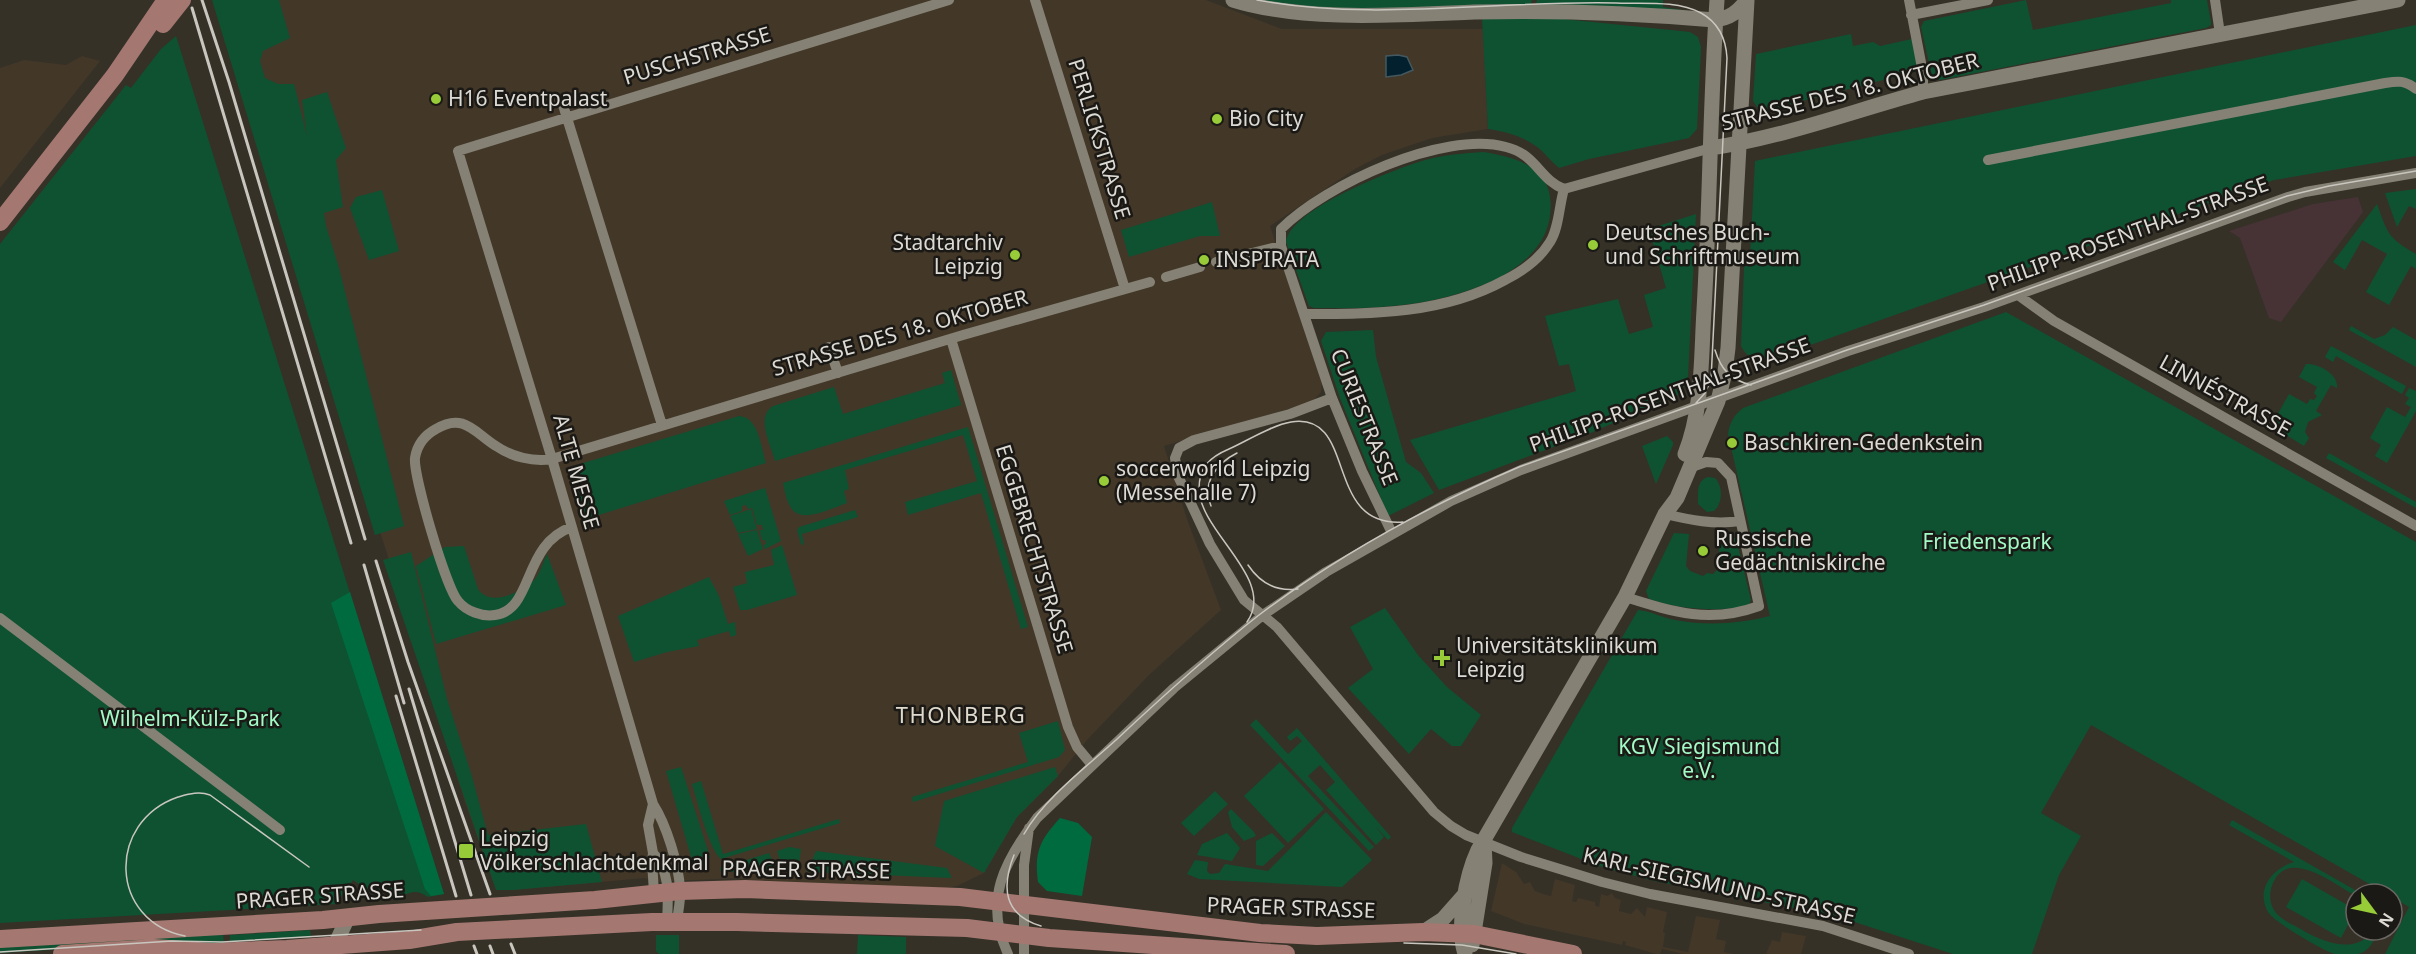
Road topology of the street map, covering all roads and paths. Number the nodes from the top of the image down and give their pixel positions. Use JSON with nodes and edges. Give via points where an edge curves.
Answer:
{"nodes":[{"id":1,"x":166,"y":0,"type":"edge"},
{"id":2,"x":182,"y":0,"type":"edge"},
{"id":3,"x":949,"y":0,"type":"edge"},
{"id":4,"x":1035,"y":0,"type":"edge"},
{"id":5,"x":1233,"y":0,"type":"edge"},
{"id":6,"x":1717,"y":0,"type":"edge"},
{"id":7,"x":1724,"y":0,"type":"edge"},
{"id":8,"x":1909,"y":0,"type":"edge"},
{"id":9,"x":1988,"y":0,"type":"edge"},
{"id":10,"x":2215,"y":0,"type":"edge"},
{"id":11,"x":2398,"y":0,"type":"edge"},
{"id":12,"x":1745,"y":3,"type":"edge"},
{"id":13,"x":1911,"y":15,"type":"junction"},
{"id":14,"x":1715,"y":20,"type":"junction"},
{"id":15,"x":152,"y":29,"type":"junction"},
{"id":16,"x":2220,"y":34,"type":"junction"},
{"id":17,"x":2416,"y":89,"type":"edge"},
{"id":18,"x":1923,"y":92,"type":"junction"},
{"id":19,"x":565,"y":111,"type":"junction"},
{"id":20,"x":1739,"y":144,"type":"junction"},
{"id":21,"x":1711,"y":148,"type":"junction"},
{"id":22,"x":458,"y":151,"type":"joint"},
{"id":23,"x":1989,"y":160,"type":"dead end"},
{"id":24,"x":2416,"y":173,"type":"edge"},
{"id":25,"x":1564,"y":189,"type":"junction"},
{"id":26,"x":0,"y":222,"type":"edge"},
{"id":27,"x":1281,"y":246,"type":"junction"},
{"id":28,"x":1215,"y":262,"type":"dead end"},
{"id":29,"x":1200,"y":267,"type":"dead end"},
{"id":30,"x":1166,"y":277,"type":"dead end"},
{"id":31,"x":1150,"y":282,"type":"dead end"},
{"id":32,"x":1125,"y":289,"type":"junction"},
{"id":33,"x":2018,"y":295,"type":"junction"},
{"id":34,"x":1305,"y":314,"type":"junction"},
{"id":35,"x":951,"y":339,"type":"junction"},
{"id":36,"x":830,"y":347,"type":"dead end"},
{"id":37,"x":838,"y":373,"type":"junction"},
{"id":38,"x":1332,"y":398,"type":"junction"},
{"id":39,"x":1718,"y":399,"type":"junction"},
{"id":40,"x":1697,"y":406,"type":"junction"},
{"id":41,"x":662,"y":425,"type":"junction"},
{"id":42,"x":552,"y":459,"type":"junction"},
{"id":43,"x":1689,"y":468,"type":"junction"},
{"id":44,"x":1665,"y":514,"type":"junction"},
{"id":45,"x":1740,"y":520,"type":"junction"},
{"id":46,"x":2416,"y":526,"type":"edge"},
{"id":47,"x":572,"y":527,"type":"junction"},
{"id":48,"x":1392,"y":533,"type":"junction"},
{"id":49,"x":1625,"y":597,"type":"junction"},
{"id":50,"x":1263,"y":615,"type":"junction"},
{"id":51,"x":0,"y":618,"type":"edge"},
{"id":52,"x":1092,"y":765,"type":"junction"},
{"id":53,"x":653,"y":804,"type":"junction"},
{"id":54,"x":1029,"y":828,"type":"junction"},
{"id":55,"x":280,"y":830,"type":"dead end"},
{"id":56,"x":1484,"y":842,"type":"junction"},
{"id":57,"x":667,"y":893,"type":"junction"},
{"id":58,"x":1466,"y":893,"type":"junction"},
{"id":59,"x":998,"y":915,"type":"junction"},
{"id":60,"x":348,"y":917,"type":"junction"},
{"id":61,"x":1023,"y":919,"type":"junction"},
{"id":62,"x":672,"y":922,"type":"junction"},
{"id":63,"x":1423,"y":932,"type":"junction"},
{"id":64,"x":1468,"y":934,"type":"junction"},
{"id":65,"x":0,"y":939,"type":"edge"},
{"id":66,"x":333,"y":950,"type":"edge"},
{"id":67,"x":289,"y":952,"type":"edge"},
{"id":68,"x":62,"y":954,"type":"edge"},
{"id":69,"x":1008,"y":954,"type":"edge"},
{"id":70,"x":1024,"y":954,"type":"edge"},
{"id":71,"x":1286,"y":954,"type":"edge"},
{"id":72,"x":1465,"y":954,"type":"edge"},
{"id":73,"x":1471,"y":954,"type":"edge"},
{"id":74,"x":1573,"y":954,"type":"edge"},
{"id":75,"x":1909,"y":954,"type":"edge"}],
"edges":[{"from":1,"to":15,"type":"main road"},
{"from":2,"to":15,"type":"main road"},
{"from":3,"to":19,"type":"street","name":"PUSCHSTRASSE"},
{"from":4,"to":32,"type":"street","name":"PERLICKSTRASSE"},
{"from":5,"to":14,"type":"main road","via":[[1273,10],[1311,13],[1587,11]]},
{"from":6,"to":14,"type":"main road"},
{"from":7,"to":12,"type":"main road","via":[[1736,5]]},
{"from":8,"to":13,"type":"street"},
{"from":9,"to":13,"type":"street"},
{"from":10,"to":16,"type":"street"},
{"from":11,"to":16,"type":"main road","name":"STRASSE DES 18. OKTOBER"},
{"from":12,"to":14,"type":"main road","via":[[1728,18]]},
{"from":12,"to":20,"type":"main road"},
{"from":13,"to":18,"type":"street"},
{"from":14,"to":21,"type":"main road"},
{"from":15,"to":26,"type":"main road","via":[[126,67],[115,75]]},
{"from":16,"to":18,"type":"main road","name":"STRASSE DES 18. OKTOBER"},
{"from":17,"to":23,"type":"street","via":[[2406,82],[2385,82]]},
{"from":18,"to":20,"type":"main road","name":"STRASSE DES 18. OKTOBER"},
{"from":19,"to":22,"type":"street","name":"PUSCHSTRASSE"},
{"from":19,"to":41,"type":"street"},
{"from":20,"to":21,"type":"main road","name":"STRASSE DES 18. OKTOBER"},
{"from":20,"to":39,"type":"main road","via":[[1727,354]]},
{"from":21,"to":25,"type":"street","name":"STRASSE DES 18. OKTOBER"},
{"from":21,"to":40,"type":"main road"},
{"from":22,"to":42,"type":"street","name":"ALTE MESSE"},
{"from":24,"to":33,"type":"street","name":"PHILIPP-ROSENTHAL-STRASSE","via":[[2296,195]]},
{"from":25,"to":27,"type":"street","via":[[1551,183],[1529,157],[1507,147],[1445,147],[1382,166],[1346,184],[1291,220],[1281,230]]},
{"from":25,"to":34,"type":"street","via":[[1552,240],[1531,264],[1498,284],[1470,297],[1402,311]]},
{"from":27,"to":28,"type":"street"},
{"from":27,"to":34,"type":"street","name":"CURIESTRASSE"},
{"from":29,"to":30,"type":"street"},
{"from":31,"to":32,"type":"street","name":"STRASSE DES 18. OKTOBER"},
{"from":32,"to":35,"type":"street","name":"STRASSE DES 18. OKTOBER"},
{"from":33,"to":39,"type":"street","name":"PHILIPP-ROSENTHAL-STRASSE"},
{"from":33,"to":46,"type":"street","name":"LINNÉSTRASSE","via":[[2072,332]]},
{"from":34,"to":38,"type":"street","name":"CURIESTRASSE"},
{"from":35,"to":37,"type":"street","name":"STRASSE DES 18. OKTOBER"},
{"from":35,"to":52,"type":"street","name":"EGGEBRECHTSTRASSE","via":[[1068,727],[1077,747]]},
{"from":36,"to":37,"type":"street"},
{"from":37,"to":41,"type":"street","name":"STRASSE DES 18. OKTOBER"},
{"from":38,"to":48,"type":"street","name":"CURIESTRASSE"},
{"from":38,"to":50,"type":"street","name":"KARL-SIEGISMUND-STRASSE","via":[[1290,414],[1194,440],[1179,448],[1175,458],[1178,476],[1210,544],[1244,600]]},
{"from":39,"to":40,"type":"street","name":"PHILIPP-ROSENTHAL-STRASSE"},
{"from":39,"to":43,"type":"main road"},
{"from":40,"to":44,"type":"main road"},
{"from":40,"to":48,"type":"street","name":"PHILIPP-ROSENTHAL-STRASSE","via":[[1489,483]]},
{"from":41,"to":42,"type":"street","name":"STRASSE DES 18. OKTOBER"},
{"from":42,"to":47,"type":"street","name":"ALTE MESSE"},
{"from":42,"to":47,"type":"street","name":"STRASSE DES 18. OKTOBER","via":[[514,454],[462,423],[437,428],[422,441],[415,457],[416,466],[450,590],[474,612],[505,612],[523,594],[531,569],[546,544],[557,532]]},
{"from":43,"to":44,"type":"main road","via":[[1677,498]]},
{"from":43,"to":45,"type":"street","via":[[1706,462],[1722,466],[1731,477]]},
{"from":44,"to":45,"type":"street","via":[[1714,522]]},
{"from":44,"to":49,"type":"main road"},
{"from":45,"to":49,"type":"street","via":[[1759,606],[1744,612],[1697,616]]},
{"from":47,"to":53,"type":"street","name":"ALTE MESSE"},
{"from":48,"to":50,"type":"street","name":"PHILIPP-ROSENTHAL-STRASSE"},
{"from":49,"to":56,"type":"main road"},
{"from":50,"to":52,"type":"street","name":"PHILIPP-ROSENTHAL-STRASSE","via":[[1192,672]]},
{"from":50,"to":56,"type":"street","name":"KARL-SIEGISMUND-STRASSE","via":[[1434,812],[1451,826]]},
{"from":51,"to":55,"type":"street"},
{"from":52,"to":54,"type":"street","name":"PHILIPP-ROSENTHAL-STRASSE"},
{"from":53,"to":57,"type":"street","name":"ALTE MESSE","via":[[648,825],[653,853],[666,874]]},
{"from":53,"to":57,"type":"street","name":"ALTE MESSE","via":[[679,877]]},
{"from":54,"to":59,"type":"street","name":"PHILIPP-ROSENTHAL-STRASSE","via":[[1003,871]]},
{"from":54,"to":61,"type":"street"},
{"from":56,"to":58,"type":"main road","via":[[1474,860]]},
{"from":56,"to":64,"type":"main road","via":[[1485,863]]},
{"from":56,"to":75,"type":"street","name":"KARL-SIEGISMUND-STRASSE","via":[[1620,886],[1823,926]]},
{"from":57,"to":59,"type":"main road","name":"PRAGER STRASSE","via":[[793,890],[960,897]]},
{"from":57,"to":60,"type":"main road","name":"PRAGER STRASSE"},
{"from":57,"to":62,"type":"street","name":"ALTE MESSE"},
{"from":58,"to":63,"type":"main road","via":[[1443,919]]},
{"from":58,"to":64,"type":"main road"},
{"from":59,"to":61,"type":"main road","name":"PRAGER STRASSE"},
{"from":59,"to":61,"type":"main road","name":"PRAGER STRASSE"},
{"from":59,"to":62,"type":"main road","name":"PRAGER STRASSE"},
{"from":59,"to":69,"type":"street"},
{"from":60,"to":65,"type":"main road","name":"PRAGER STRASSE"},
{"from":60,"to":66,"type":"main road"},
{"from":61,"to":63,"type":"main road","name":"PRAGER STRASSE","via":[[1260,933],[1354,936]]},
{"from":61,"to":70,"type":"street"},
{"from":61,"to":71,"type":"main road","name":"PRAGER STRASSE","via":[[1049,938]]},
{"from":62,"to":66,"type":"main road","name":"PRAGER STRASSE","via":[[457,932]]},
{"from":63,"to":64,"type":"main road","name":"PRAGER STRASSE"},
{"from":64,"to":72,"type":"main road"},
{"from":64,"to":73,"type":"main road"},
{"from":64,"to":74,"type":"main road","name":"PRAGER STRASSE"},
{"from":66,"to":67,"type":"main road","name":"PRAGER STRASSE"},
{"from":67,"to":68,"type":"main road","name":"PRAGER STRASSE","via":[[154,948]]}]}
